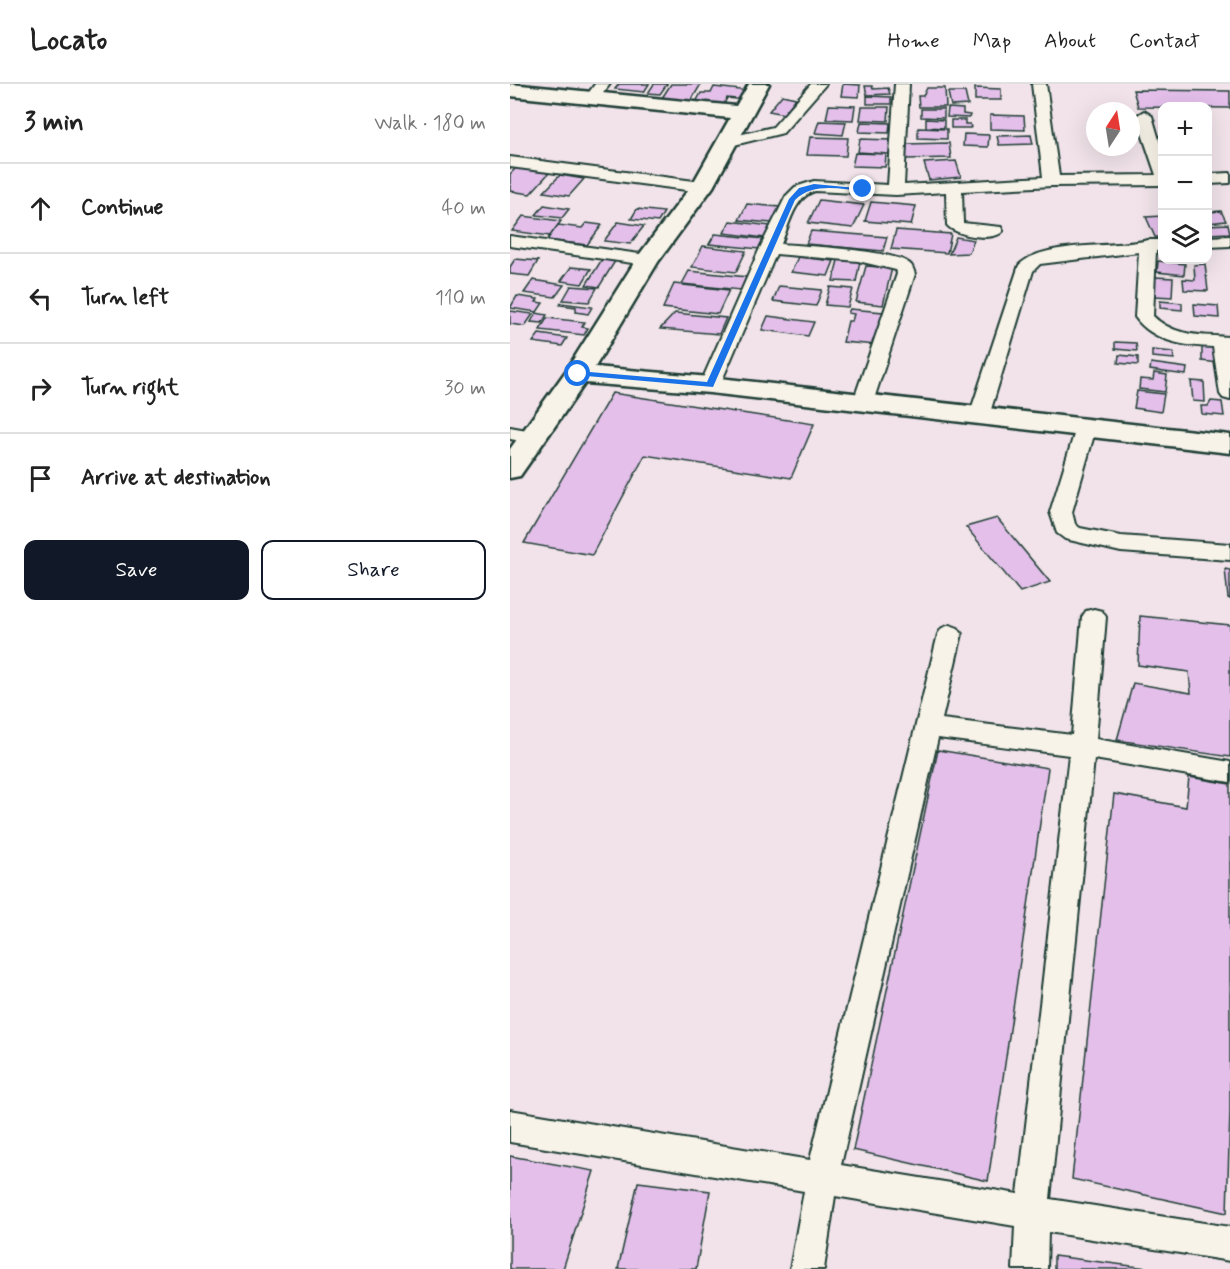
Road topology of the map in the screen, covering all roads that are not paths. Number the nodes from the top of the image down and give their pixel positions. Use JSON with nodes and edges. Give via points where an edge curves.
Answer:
{"nodes":[{"id":1,"x":759,"y":84,"type":"edge"},
{"id":2,"x":819,"y":84,"type":"edge"},
{"id":3,"x":902,"y":84,"type":"edge"},
{"id":4,"x":1039,"y":84,"type":"edge"},
{"id":5,"x":510,"y":90,"type":"edge"},
{"id":6,"x":597,"y":91,"type":"edge"},
{"id":7,"x":742,"y":113,"type":"junction"},
{"id":8,"x":1144,"y":116,"type":"dead end"},
{"id":9,"x":726,"y":142,"type":"junction"},
{"id":10,"x":1158,"y":160,"type":"edge"},
{"id":11,"x":510,"y":162,"type":"edge"},
{"id":12,"x":1230,"y":178,"type":"edge"},
{"id":13,"x":1212,"y":179,"type":"edge"},
{"id":14,"x":1158,"y":180,"type":"edge"},
{"id":15,"x":1052,"y":181,"type":"junction"},
{"id":16,"x":954,"y":186,"type":"junction"},
{"id":17,"x":702,"y":188,"type":"junction"},
{"id":18,"x":896,"y":190,"type":"junction"},
{"id":19,"x":995,"y":231,"type":"dead end"},
{"id":20,"x":510,"y":241,"type":"edge"},
{"id":21,"x":1230,"y":241,"type":"edge"},
{"id":22,"x":1212,"y":242,"type":"edge"},
{"id":23,"x":1155,"y":245,"type":"edge"},
{"id":24,"x":769,"y":248,"type":"junction"},
{"id":25,"x":646,"y":260,"type":"junction"},
{"id":26,"x":1226,"y":342,"type":"edge"},
{"id":27,"x":578,"y":374,"type":"junction"},
{"id":28,"x":710,"y":385,"type":"junction"},
{"id":29,"x":1230,"y":394,"type":"edge"},
{"id":30,"x":863,"y":402,"type":"junction"},
{"id":31,"x":979,"y":416,"type":"junction"},
{"id":32,"x":1086,"y":428,"type":"junction"},
{"id":33,"x":521,"y":435,"type":"edge"},
{"id":34,"x":1230,"y":444,"type":"edge"},
{"id":35,"x":510,"y":469,"type":"edge"},
{"id":36,"x":1230,"y":552,"type":"edge"},
{"id":37,"x":1094,"y":617,"type":"dead end"},
{"id":38,"x":950,"y":634,"type":"dead end"},
{"id":39,"x":927,"y":728,"type":"junction"},
{"id":40,"x":1083,"y":747,"type":"junction"},
{"id":41,"x":1230,"y":772,"type":"edge"},
{"id":42,"x":510,"y":1126,"type":"edge"},
{"id":43,"x":822,"y":1178,"type":"junction"},
{"id":44,"x":1032,"y":1214,"type":"junction"},
{"id":45,"x":1230,"y":1244,"type":"edge"},
{"id":46,"x":807,"y":1269,"type":"edge"},
{"id":47,"x":1030,"y":1269,"type":"edge"}],
"edges":[{"from":1,"to":7,"type":"street"},
{"from":2,"to":9,"type":"street","via":[[778,130]]},
{"from":3,"to":18,"type":"street"},
{"from":4,"to":15,"type":"street"},
{"from":5,"to":6,"type":"street"},
{"from":6,"to":7,"type":"street"},
{"from":7,"to":9,"type":"street"},
{"from":8,"to":10,"type":"street"},
{"from":9,"to":17,"type":"street"},
{"from":11,"to":17,"type":"street"},
{"from":12,"to":13,"type":"street"},
{"from":14,"to":15,"type":"street"},
{"from":15,"to":16,"type":"street"},
{"from":16,"to":18,"type":"street"},
{"from":16,"to":19,"type":"street","via":[[955,225],[963,230]]},
{"from":17,"to":25,"type":"street"},
{"from":18,"to":24,"type":"street","via":[[814,186],[801,190],[792,199]]},
{"from":20,"to":25,"type":"street"},
{"from":21,"to":22,"type":"street"},
{"from":23,"to":26,"type":"street","via":[[1144,317],[1152,328],[1170,337]]},
{"from":23,"to":31,"type":"street","via":[[1046,256],[1024,269]]},
{"from":24,"to":28,"type":"street"},
{"from":24,"to":30,"type":"street","via":[[876,259],[904,267],[906,274]]},
{"from":25,"to":27,"type":"street"},
{"from":26,"to":29,"type":"street"},
{"from":27,"to":28,"type":"street"},
{"from":27,"to":33,"type":"street"},
{"from":28,"to":30,"type":"street"},
{"from":30,"to":31,"type":"street"},
{"from":31,"to":32,"type":"street"},
{"from":32,"to":34,"type":"street"},
{"from":32,"to":36,"type":"street","via":[[1061,512],[1065,528],[1072,534],[1121,544]]},
{"from":33,"to":35,"type":"street"},
{"from":37,"to":40,"type":"street"},
{"from":38,"to":39,"type":"street"},
{"from":39,"to":40,"type":"street"},
{"from":39,"to":43,"type":"street"},
{"from":40,"to":41,"type":"street"},
{"from":40,"to":44,"type":"street"},
{"from":42,"to":43,"type":"street"},
{"from":43,"to":44,"type":"street"},
{"from":43,"to":46,"type":"street"},
{"from":44,"to":45,"type":"street"},
{"from":44,"to":47,"type":"street"}]}
